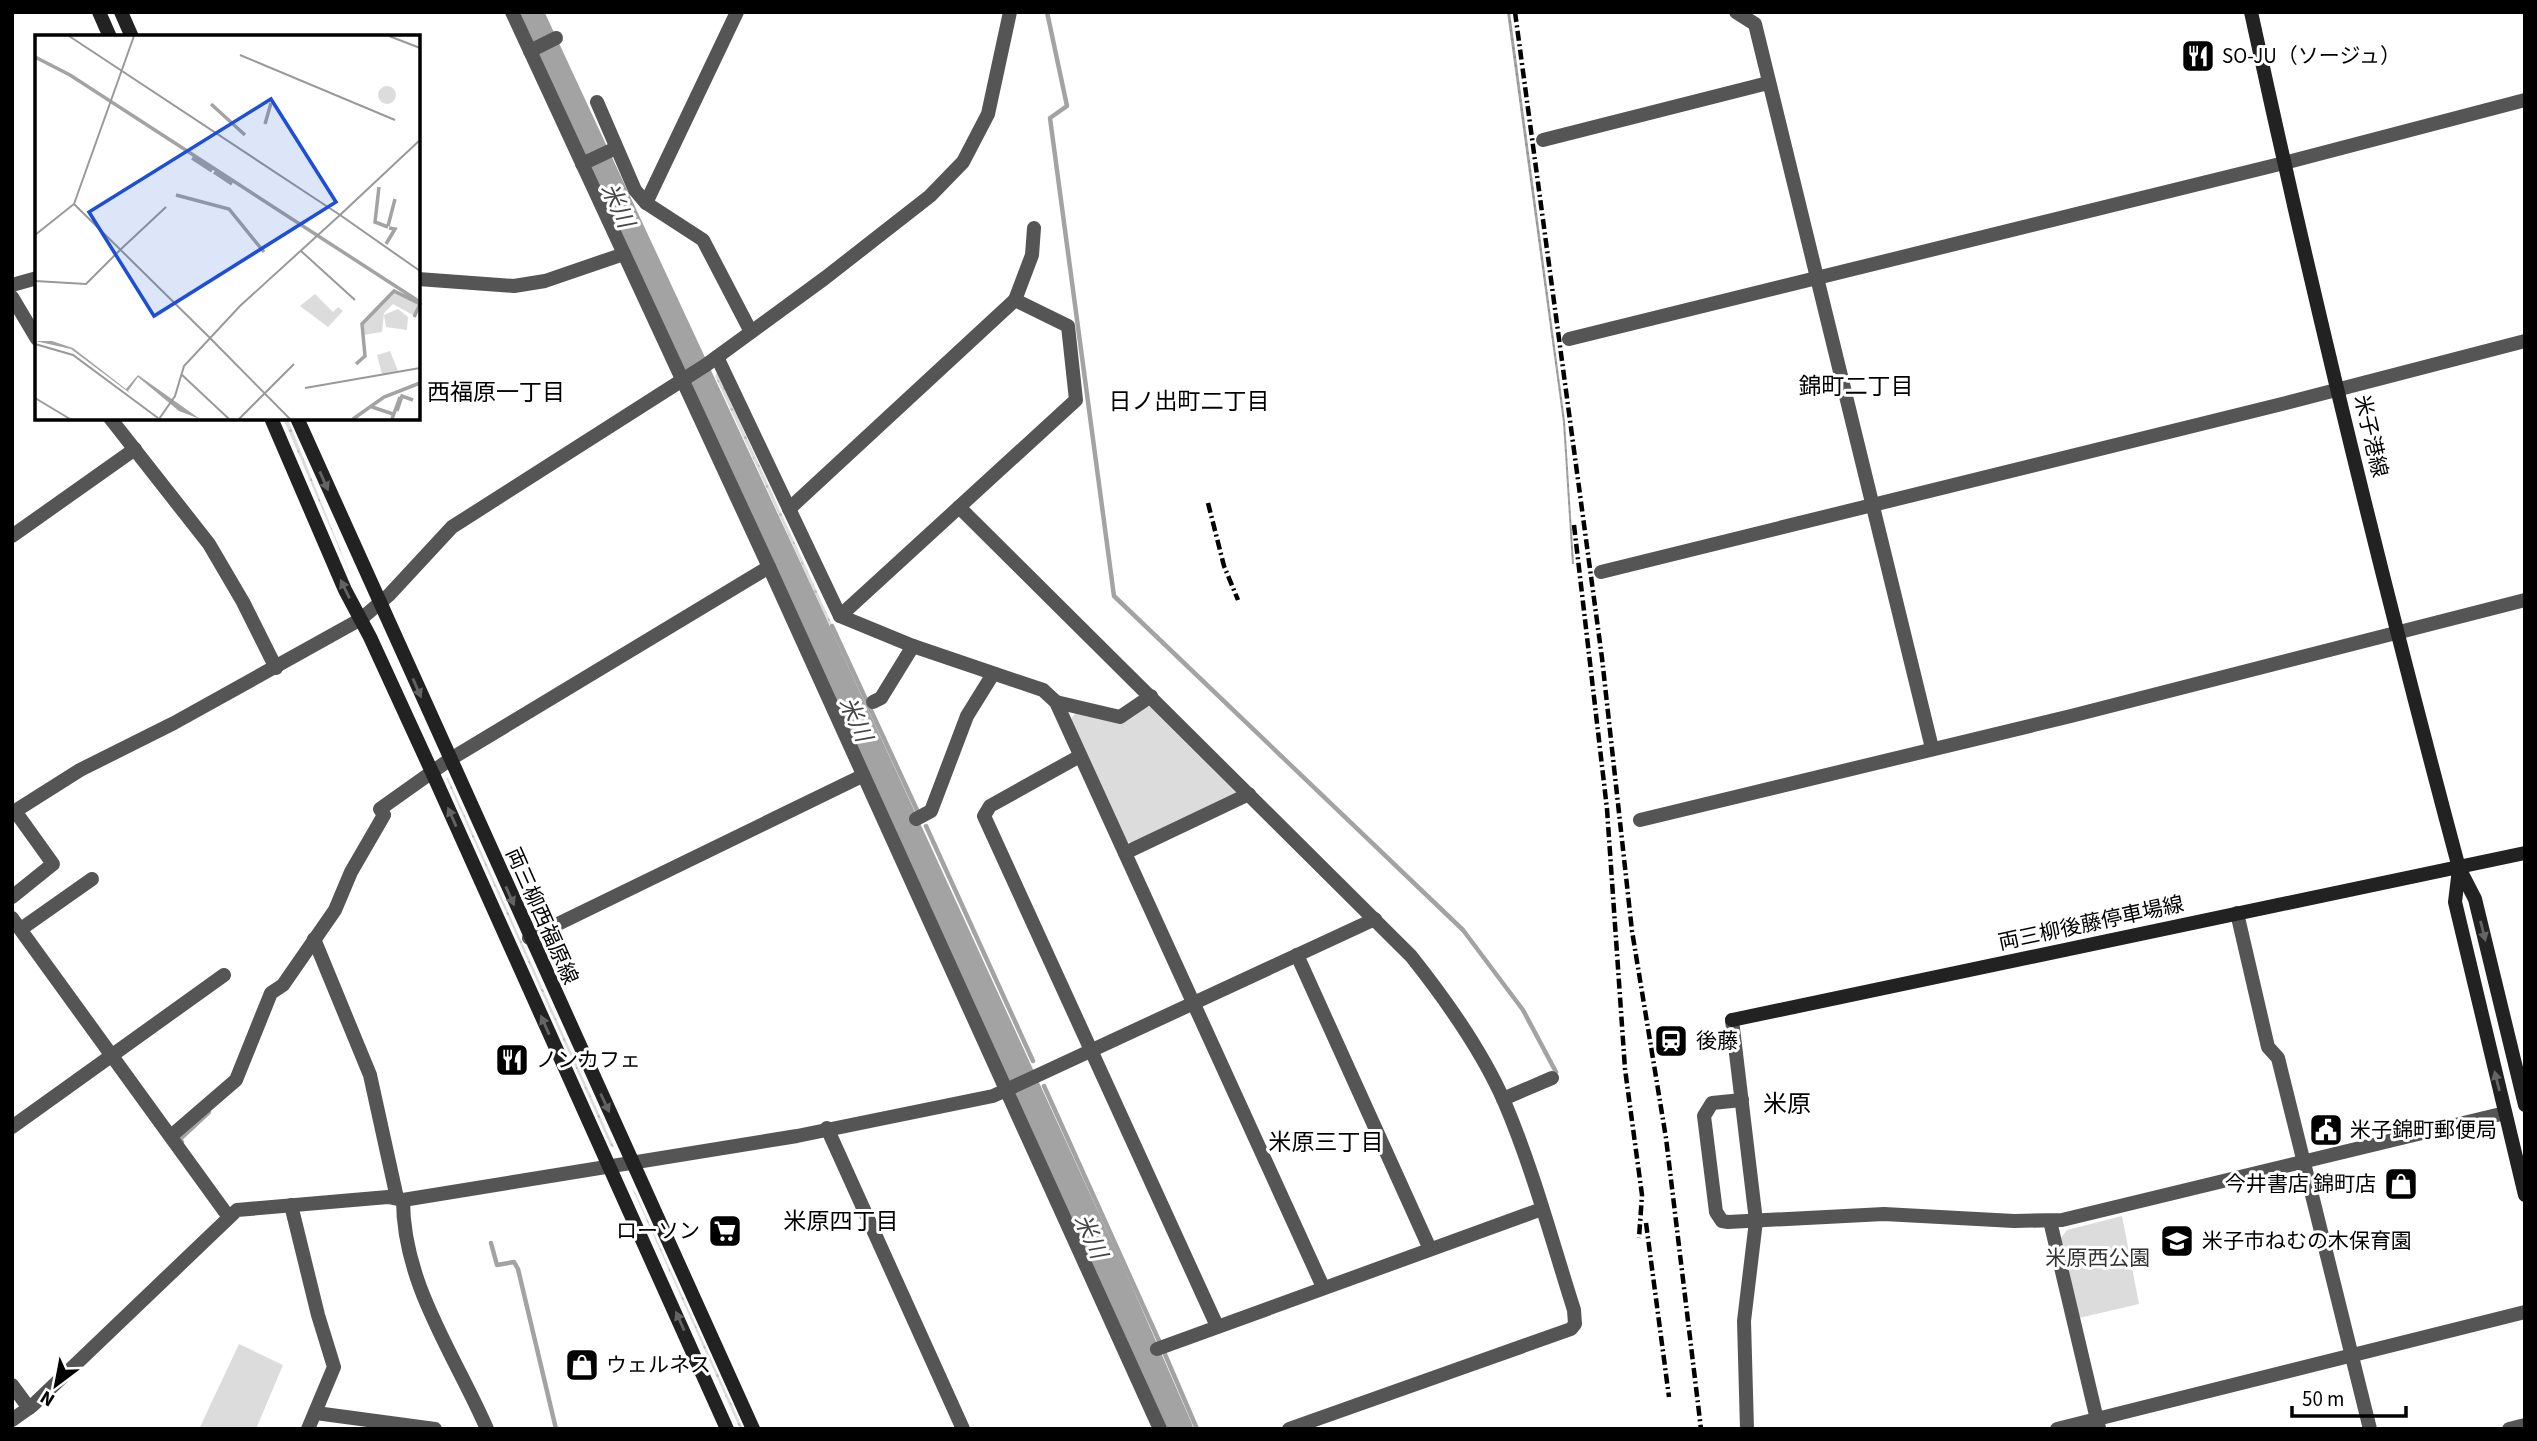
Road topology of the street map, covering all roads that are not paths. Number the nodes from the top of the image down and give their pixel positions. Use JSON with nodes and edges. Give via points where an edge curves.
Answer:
{"nodes":[{"id":1,"x":99,"y":12,"type":"edge"},
{"id":2,"x":121,"y":12,"type":"edge"},
{"id":3,"x":512,"y":12,"type":"edge"},
{"id":4,"x":737,"y":12,"type":"edge"},
{"id":5,"x":1010,"y":12,"type":"edge"},
{"id":6,"x":1736,"y":12,"type":"edge"},
{"id":7,"x":2251,"y":12,"type":"edge"},
{"id":8,"x":109,"y":35,"type":"edge"},
{"id":9,"x":131,"y":35,"type":"edge"},
{"id":10,"x":1768,"y":83,"type":"junction"},
{"id":11,"x":2525,"y":100,"type":"edge"},
{"id":12,"x":597,"y":102,"type":"dead end"},
{"id":13,"x":1543,"y":140,"type":"dead end"},
{"id":14,"x":599,"y":156,"type":"junction"},
{"id":15,"x":2284,"y":163,"type":"junction"},
{"id":16,"x":646,"y":203,"type":"junction"},
{"id":17,"x":1034,"y":228,"type":"dead end"},
{"id":18,"x":624,"y":254,"type":"junction"},
{"id":19,"x":1816,"y":278,"type":"junction"},
{"id":20,"x":35,"y":279,"type":"edge"},
{"id":21,"x":420,"y":279,"type":"edge"},
{"id":22,"x":12,"y":285,"type":"edge"},
{"id":23,"x":12,"y":297,"type":"edge"},
{"id":24,"x":1015,"y":300,"type":"junction"},
{"id":25,"x":751,"y":332,"type":"junction"},
{"id":26,"x":35,"y":336,"type":"edge"},
{"id":27,"x":1569,"y":339,"type":"dead end"},
{"id":28,"x":2525,"y":341,"type":"edge"},
{"id":29,"x":717,"y":357,"type":"junction"},
{"id":30,"x":683,"y":378,"type":"junction"},
{"id":31,"x":2339,"y":390,"type":"junction"},
{"id":32,"x":112,"y":420,"type":"edge"},
{"id":33,"x":272,"y":420,"type":"edge"},
{"id":34,"x":298,"y":420,"type":"edge"},
{"id":35,"x":135,"y":449,"type":"junction"},
{"id":36,"x":1874,"y":506,"type":"junction"},
{"id":37,"x":959,"y":507,"type":"junction"},
{"id":38,"x":789,"y":509,"type":"junction"},
{"id":39,"x":12,"y":536,"type":"edge"},
{"id":40,"x":769,"y":567,"type":"junction"},
{"id":41,"x":1601,"y":572,"type":"dead end"},
{"id":42,"x":2525,"y":600,"type":"edge"},
{"id":43,"x":380,"y":604,"type":"junction"},
{"id":44,"x":840,"y":616,"type":"junction"},
{"id":45,"x":361,"y":619,"type":"junction"},
{"id":46,"x":2396,"y":632,"type":"junction"},
{"id":47,"x":914,"y":646,"type":"junction"},
{"id":48,"x":276,"y":668,"type":"junction"},
{"id":49,"x":993,"y":674,"type":"junction"},
{"id":50,"x":1151,"y":695,"type":"junction"},
{"id":51,"x":873,"y":702,"type":"dead end"},
{"id":52,"x":1056,"y":702,"type":"junction"},
{"id":53,"x":1931,"y":748,"type":"junction"},
{"id":54,"x":1080,"y":756,"type":"junction"},
{"id":55,"x":449,"y":760,"type":"junction"},
{"id":56,"x":432,"y":772,"type":"junction"},
{"id":57,"x":862,"y":776,"type":"junction"},
{"id":58,"x":1249,"y":794,"type":"junction"},
{"id":59,"x":14,"y":812,"type":"edge"},
{"id":60,"x":916,"y":820,"type":"dead end"},
{"id":61,"x":1640,"y":820,"type":"dead end"},
{"id":62,"x":1125,"y":853,"type":"junction"},
{"id":63,"x":2525,"y":853,"type":"edge"},
{"id":64,"x":2459,"y":868,"type":"junction"},
{"id":65,"x":92,"y":879,"type":"dead end"},
{"id":66,"x":12,"y":897,"type":"edge"},
{"id":67,"x":2237,"y":913,"type":"junction"},
{"id":68,"x":1375,"y":919,"type":"junction"},
{"id":69,"x":16,"y":923,"type":"edge"},
{"id":70,"x":529,"y":938,"type":"junction"},
{"id":71,"x":314,"y":939,"type":"junction"},
{"id":72,"x":1297,"y":955,"type":"junction"},
{"id":73,"x":223,"y":975,"type":"dead end"},
{"id":74,"x":1194,"y":1003,"type":"junction"},
{"id":75,"x":1732,"y":1020,"type":"joint"},
{"id":76,"x":1090,"y":1052,"type":"junction"},
{"id":77,"x":112,"y":1056,"type":"junction"},
{"id":78,"x":1552,"y":1078,"type":"dead end"},
{"id":79,"x":1011,"y":1089,"type":"junction"},
{"id":80,"x":1503,"y":1099,"type":"junction"},
{"id":81,"x":1742,"y":1100,"type":"junction"},
{"id":82,"x":2525,"y":1105,"type":"edge"},
{"id":83,"x":2505,"y":1113,"type":"junction"},
{"id":84,"x":12,"y":1127,"type":"edge"},
{"id":85,"x":827,"y":1128,"type":"junction"},
{"id":86,"x":172,"y":1136,"type":"junction"},
{"id":87,"x":2304,"y":1160,"type":"junction"},
{"id":88,"x":633,"y":1162,"type":"junction"},
{"id":89,"x":609,"y":1166,"type":"junction"},
{"id":90,"x":2525,"y":1195,"type":"edge"},
{"id":91,"x":400,"y":1199,"type":"junction"},
{"id":92,"x":291,"y":1205,"type":"junction"},
{"id":93,"x":1542,"y":1209,"type":"junction"},
{"id":94,"x":228,"y":1216,"type":"junction"},
{"id":95,"x":1756,"y":1221,"type":"junction"},
{"id":96,"x":2050,"y":1221,"type":"junction"},
{"id":97,"x":1430,"y":1249,"type":"junction"},
{"id":98,"x":1323,"y":1287,"type":"junction"},
{"id":99,"x":2525,"y":1312,"type":"edge"},
{"id":100,"x":1217,"y":1326,"type":"junction"},
{"id":101,"x":1157,"y":1349,"type":"dead end"},
{"id":102,"x":2352,"y":1355,"type":"junction"},
{"id":103,"x":12,"y":1385,"type":"edge"},
{"id":104,"x":29,"y":1408,"type":"junction"},
{"id":105,"x":316,"y":1413,"type":"junction"},
{"id":106,"x":12,"y":1420,"type":"edge"},
{"id":107,"x":2098,"y":1424,"type":"edge"},
{"id":108,"x":2525,"y":1425,"type":"edge"},
{"id":109,"x":308,"y":1429,"type":"edge"},
{"id":110,"x":435,"y":1429,"type":"edge"},
{"id":111,"x":487,"y":1429,"type":"edge"},
{"id":112,"x":727,"y":1429,"type":"edge"},
{"id":113,"x":753,"y":1429,"type":"edge"},
{"id":114,"x":964,"y":1429,"type":"edge"},
{"id":115,"x":1160,"y":1429,"type":"edge"},
{"id":116,"x":1289,"y":1429,"type":"edge"},
{"id":117,"x":1747,"y":1429,"type":"edge"},
{"id":118,"x":2057,"y":1429,"type":"edge"},
{"id":119,"x":2370,"y":1429,"type":"edge"},
{"id":120,"x":2509,"y":1429,"type":"edge"}],
"edges":[{"from":1,"to":8,"type":"main road"},
{"from":2,"to":9,"type":"main road"},
{"from":3,"to":14,"type":"street","via":[[544,44]]},
{"from":4,"to":16,"type":"street"},
{"from":5,"to":25,"type":"street","via":[[988,114],[963,162],[930,196]]},
{"from":6,"to":10,"type":"street","via":[[1755,24]]},
{"from":7,"to":15,"type":"main road","name":"米子港線"},
{"from":10,"to":13,"type":"street"},
{"from":10,"to":19,"type":"street"},
{"from":11,"to":15,"type":"street"},
{"from":12,"to":14,"type":"street"},
{"from":14,"to":16,"type":"street"},
{"from":14,"to":18,"type":"street"},
{"from":15,"to":19,"type":"street"},
{"from":15,"to":31,"type":"main road","name":"米子港線"},
{"from":16,"to":25,"type":"street","via":[[703,240]]},
{"from":17,"to":24,"type":"street","via":[[1032,255]]},
{"from":18,"to":21,"type":"street","via":[[545,281],[514,286]]},
{"from":18,"to":30,"type":"street"},
{"from":19,"to":27,"type":"street"},
{"from":19,"to":36,"type":"street"},
{"from":20,"to":22,"type":"street"},
{"from":23,"to":26,"type":"street"},
{"from":24,"to":37,"type":"street","via":[[1068,326],[1077,397]]},
{"from":24,"to":38,"type":"street"},
{"from":25,"to":29,"type":"street"},
{"from":28,"to":31,"type":"street"},
{"from":29,"to":30,"type":"street"},
{"from":29,"to":38,"type":"street"},
{"from":30,"to":40,"type":"street"},
{"from":30,"to":43,"type":"street","via":[[452,527]]},
{"from":31,"to":36,"type":"street"},
{"from":31,"to":46,"type":"main road","name":"米子港線"},
{"from":32,"to":35,"type":"street"},
{"from":45,"to":33,"type":"main road","name":"両三柳西福原線","one_way":true},
{"from":34,"to":43,"type":"main road","name":"両三柳西福原線","one_way":true},
{"from":35,"to":39,"type":"street"},
{"from":35,"to":48,"type":"street","via":[[209,544]]},
{"from":36,"to":41,"type":"street"},
{"from":36,"to":53,"type":"street"},
{"from":37,"to":44,"type":"street"},
{"from":37,"to":50,"type":"street"},
{"from":38,"to":44,"type":"street"},
{"from":40,"to":55,"type":"street"},
{"from":40,"to":57,"type":"street"},
{"from":42,"to":46,"type":"street"},
{"from":43,"to":45,"type":"street"},
{"from":43,"to":55,"type":"main road","name":"両三柳西福原線","one_way":true},
{"from":44,"to":47,"type":"street"},
{"from":45,"to":48,"type":"street"},
{"from":45,"to":56,"type":"main road","name":"両三柳西福原線"},
{"from":46,"to":53,"type":"street"},
{"from":46,"to":64,"type":"main road","name":"米子港線"},
{"from":47,"to":49,"type":"street"},
{"from":47,"to":51,"type":"street","via":[[881,698]]},
{"from":48,"to":59,"type":"street","via":[[80,769]]},
{"from":49,"to":52,"type":"street","via":[[1043,690]]},
{"from":49,"to":60,"type":"street","via":[[967,716],[931,811]]},
{"from":50,"to":52,"type":"street","via":[[1120,717]]},
{"from":50,"to":58,"type":"street"},
{"from":52,"to":54,"type":"street"},
{"from":53,"to":61,"type":"street"},
{"from":54,"to":62,"type":"street"},
{"from":54,"to":76,"type":"street","via":[[990,806],[984,816]]},
{"from":55,"to":56,"type":"street"},
{"from":55,"to":70,"type":"main road","name":"両三柳西福原線","one_way":true},
{"from":56,"to":71,"type":"street","via":[[380,809],[384,816],[335,910]]},
{"from":89,"to":56,"type":"main road","name":"両三柳西福原線","one_way":true},
{"from":57,"to":70,"type":"street"},
{"from":57,"to":79,"type":"street"},
{"from":58,"to":62,"type":"street"},
{"from":58,"to":68,"type":"street"},
{"from":59,"to":66,"type":"street","via":[[53,864]]},
{"from":62,"to":74,"type":"street"},
{"from":63,"to":64,"type":"main road","name":"両三柳後藤停車場線"},
{"from":64,"to":67,"type":"main road","name":"両三柳後藤停車場線"},
{"from":64,"to":82,"type":"main road","name":"米子港線","one_way":true,"via":[[2475,898]]},
{"from":83,"to":64,"type":"main road","name":"米子港線","one_way":true,"via":[[2455,902]]},
{"from":65,"to":69,"type":"street"},
{"from":67,"to":75,"type":"main road","name":"両三柳後藤停車場線"},
{"from":67,"to":87,"type":"street","via":[[2268,1047],[2278,1058]]},
{"from":68,"to":72,"type":"street"},
{"from":68,"to":80,"type":"street","via":[[1434,984]]},
{"from":69,"to":77,"type":"street"},
{"from":70,"to":88,"type":"main road","name":"両三柳西福原線","one_way":true},
{"from":71,"to":86,"type":"street","via":[[283,985],[271,993],[236,1080]]},
{"from":71,"to":91,"type":"street","via":[[370,1075]]},
{"from":72,"to":74,"type":"street"},
{"from":72,"to":97,"type":"street"},
{"from":73,"to":77,"type":"street"},
{"from":74,"to":76,"type":"street"},
{"from":74,"to":98,"type":"street"},
{"from":75,"to":81,"type":"street"},
{"from":76,"to":79,"type":"street"},
{"from":76,"to":100,"type":"street"},
{"from":77,"to":84,"type":"street"},
{"from":77,"to":86,"type":"street"},
{"from":78,"to":80,"type":"street"},
{"from":79,"to":85,"type":"street","via":[[920,1112]]},
{"from":79,"to":115,"type":"street"},
{"from":80,"to":93,"type":"street"},
{"from":81,"to":95,"type":"street"},
{"from":81,"to":95,"type":"street","via":[[1712,1103],[1704,1116],[1718,1218]]},
{"from":83,"to":87,"type":"street"},
{"from":83,"to":90,"type":"main road","name":"米子港線"},
{"from":85,"to":88,"type":"street"},
{"from":85,"to":114,"type":"street"},
{"from":86,"to":94,"type":"street"},
{"from":87,"to":96,"type":"street"},
{"from":87,"to":102,"type":"street"},
{"from":88,"to":89,"type":"street"},
{"from":88,"to":113,"type":"main road","name":"両三柳西福原線"},
{"from":89,"to":91,"type":"street"},
{"from":112,"to":89,"type":"main road","name":"両三柳西福原線","one_way":true},
{"from":91,"to":92,"type":"street"},
{"from":91,"to":111,"type":"street","via":[[420,1290]]},
{"from":92,"to":94,"type":"street","via":[[237,1210]]},
{"from":92,"to":105,"type":"street","via":[[334,1367]]},
{"from":93,"to":97,"type":"street"},
{"from":93,"to":116,"type":"street","via":[[1576,1318],[1571,1329]]},
{"from":94,"to":104,"type":"street"},
{"from":95,"to":96,"type":"street","via":[[1884,1214]]},
{"from":95,"to":117,"type":"street","via":[[1744,1321]]},
{"from":96,"to":107,"type":"street"},
{"from":97,"to":98,"type":"street"},
{"from":98,"to":100,"type":"street"},
{"from":99,"to":102,"type":"street"},
{"from":100,"to":101,"type":"street"},
{"from":102,"to":107,"type":"street"},
{"from":102,"to":119,"type":"street"},
{"from":103,"to":104,"type":"street"},
{"from":104,"to":106,"type":"street"},
{"from":105,"to":109,"type":"street"},
{"from":105,"to":110,"type":"street"},
{"from":107,"to":118,"type":"street"},
{"from":108,"to":120,"type":"street"}]}
